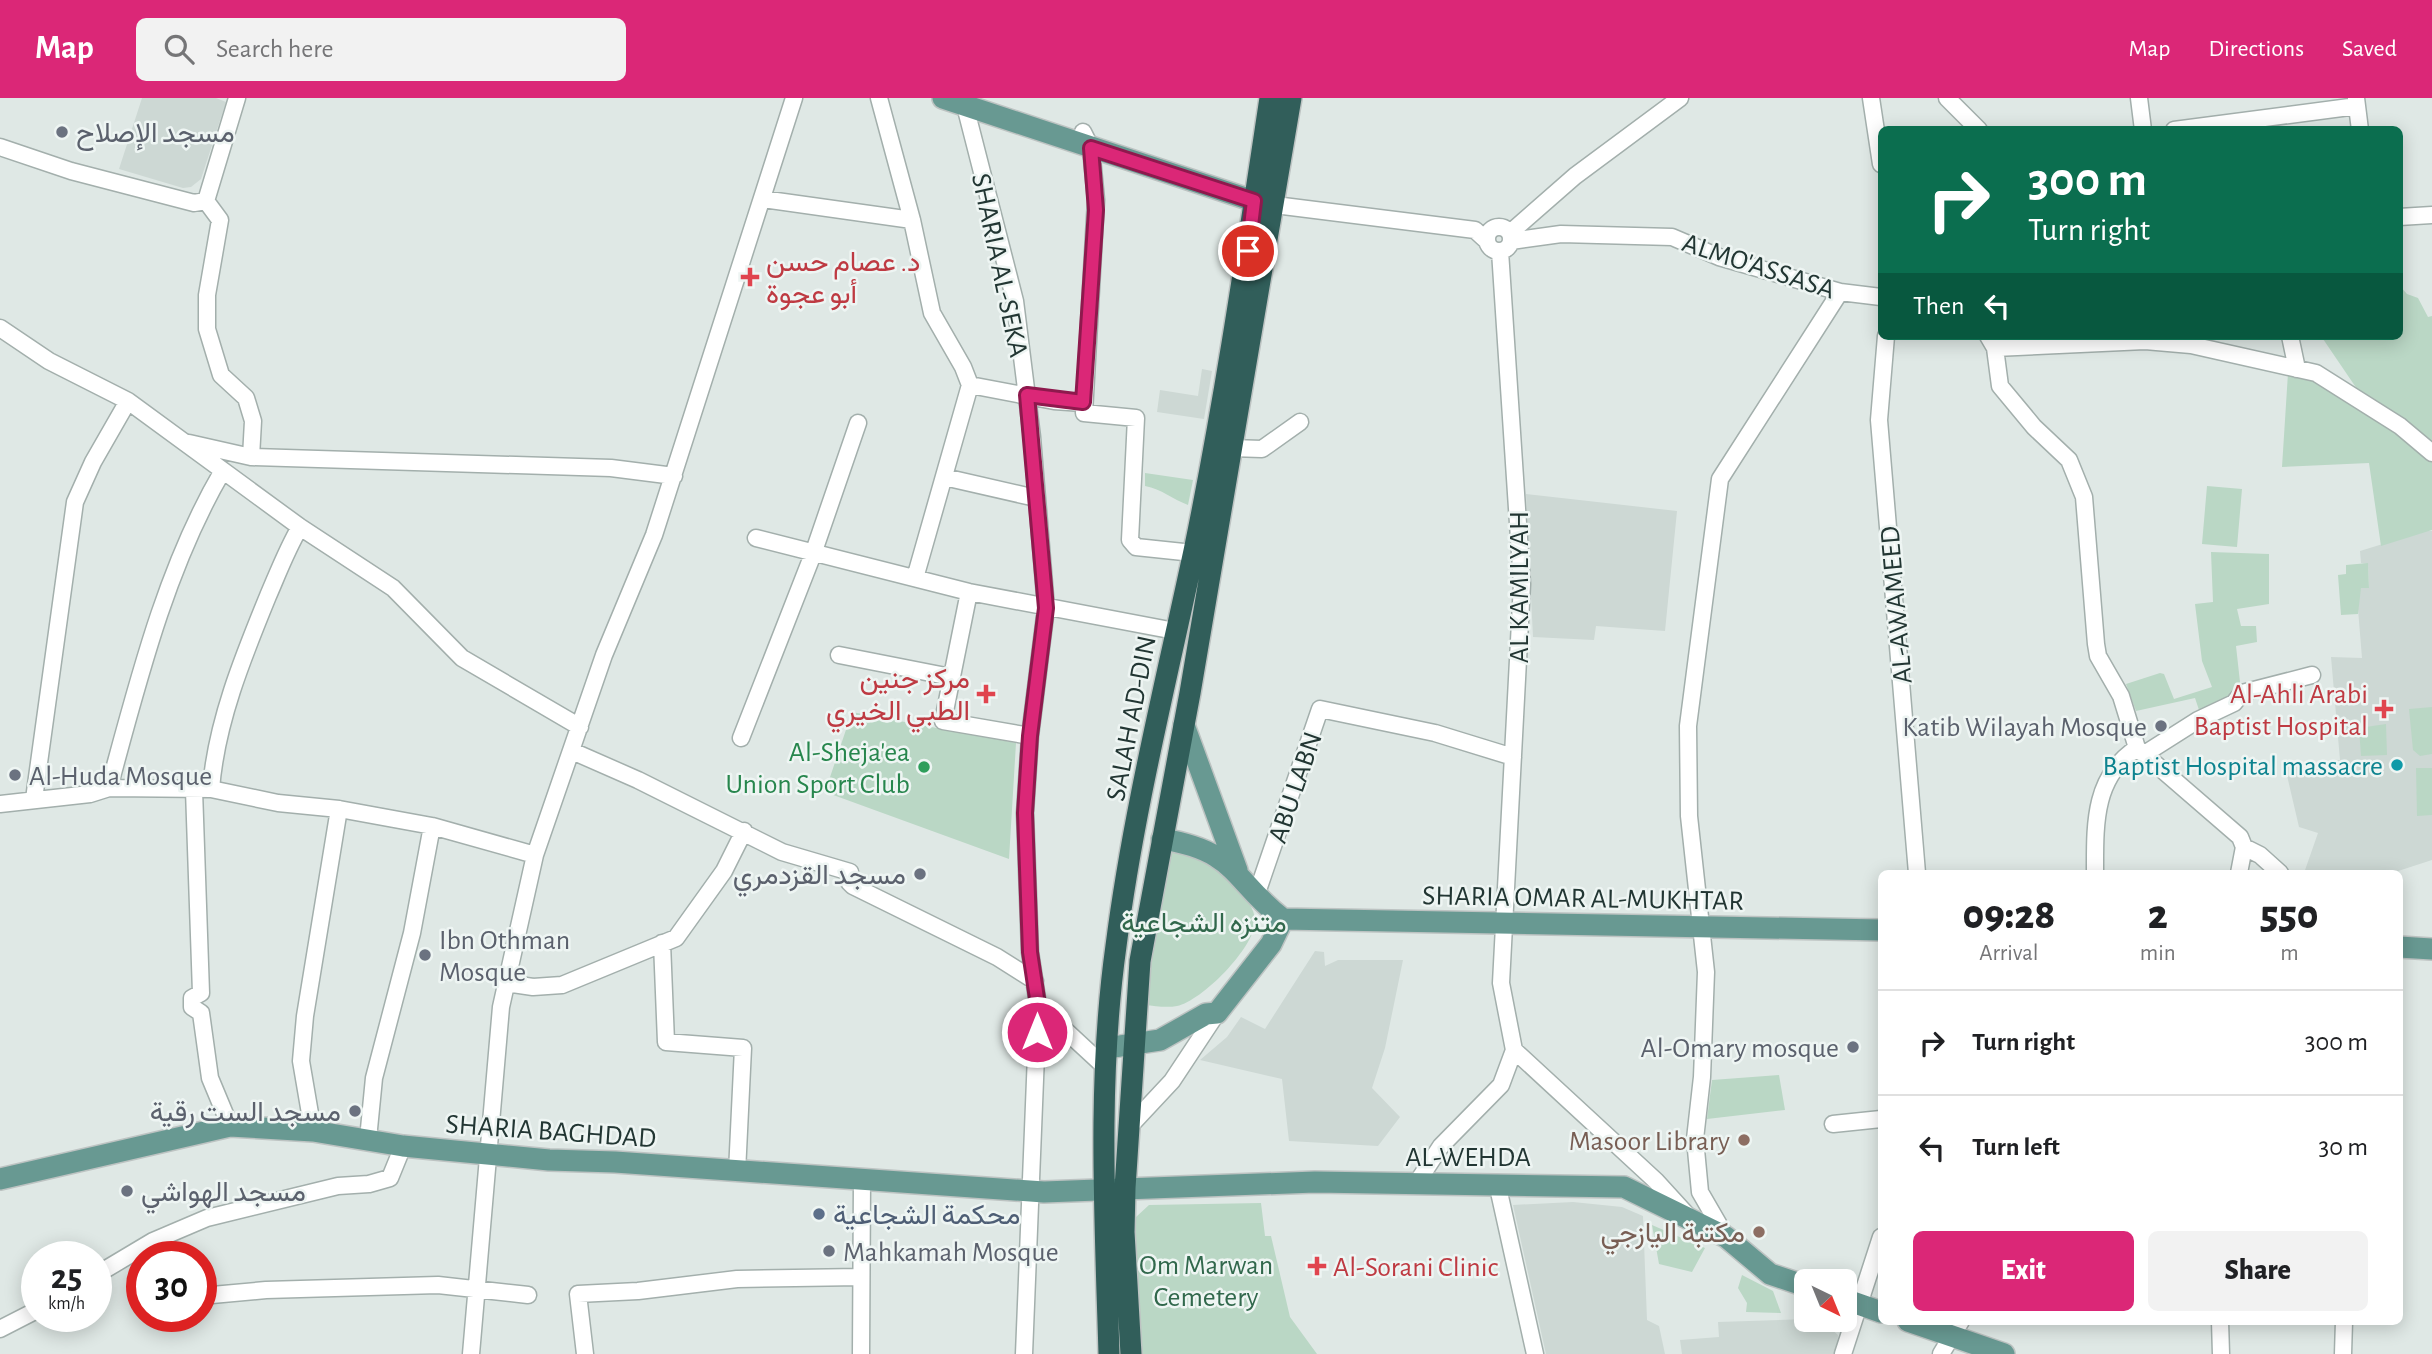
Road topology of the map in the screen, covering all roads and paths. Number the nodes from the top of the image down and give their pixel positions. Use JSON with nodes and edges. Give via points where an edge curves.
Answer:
{"nodes":[{"id":1,"x":237,"y":98,"type":"edge"},
{"id":2,"x":794,"y":98,"type":"edge"},
{"id":3,"x":878,"y":98,"type":"edge"},
{"id":4,"x":943,"y":98,"type":"edge"},
{"id":5,"x":1270,"y":98,"type":"edge"},
{"id":6,"x":1291,"y":98,"type":"edge"},
{"id":7,"x":1680,"y":98,"type":"edge"},
{"id":8,"x":1871,"y":98,"type":"edge"},
{"id":9,"x":1947,"y":98,"type":"edge"},
{"id":10,"x":2139,"y":98,"type":"edge"},
{"id":11,"x":969,"y":101,"type":"edge"},
{"id":12,"x":2357,"y":102,"type":"edge"},
{"id":13,"x":1663,"y":103,"type":"edge"},
{"id":14,"x":1975,"y":126,"type":"edge"},
{"id":15,"x":2142,"y":126,"type":"edge"},
{"id":16,"x":2200,"y":126,"type":"edge"},
{"id":17,"x":2360,"y":126,"type":"edge"},
{"id":18,"x":1087,"y":140,"type":"junction"},
{"id":19,"x":1878,"y":144,"type":"edge"},
{"id":20,"x":0,"y":147,"type":"edge"},
{"id":21,"x":1255,"y":193,"type":"junction"},
{"id":22,"x":762,"y":199,"type":"junction"},
{"id":23,"x":206,"y":201,"type":"junction"},
{"id":24,"x":1275,"y":205,"type":"junction"},
{"id":25,"x":2432,"y":215,"type":"edge"},
{"id":26,"x":2403,"y":217,"type":"edge"},
{"id":27,"x":912,"y":220,"type":"junction"},
{"id":28,"x":1487,"y":241,"type":"junction"},
{"id":29,"x":1507,"y":242,"type":"junction"},
{"id":30,"x":1840,"y":292,"type":"junction"},
{"id":31,"x":1878,"y":297,"type":"edge"},
{"id":32,"x":0,"y":328,"type":"edge"},
{"id":33,"x":1886,"y":340,"type":"edge"},
{"id":34,"x":2291,"y":340,"type":"edge"},
{"id":35,"x":1991,"y":342,"type":"edge"},
{"id":36,"x":2297,"y":369,"type":"junction"},
{"id":37,"x":970,"y":385,"type":"junction"},
{"id":38,"x":1027,"y":395,"type":"junction"},
{"id":39,"x":128,"y":401,"type":"junction"},
{"id":40,"x":1083,"y":402,"type":"junction"},
{"id":41,"x":1300,"y":422,"type":"dead end"},
{"id":42,"x":858,"y":423,"type":"dead end"},
{"id":43,"x":178,"y":439,"type":"junction"},
{"id":44,"x":1231,"y":448,"type":"junction"},
{"id":45,"x":2432,"y":453,"type":"edge"},
{"id":46,"x":251,"y":457,"type":"junction"},
{"id":47,"x":222,"y":472,"type":"junction"},
{"id":48,"x":674,"y":476,"type":"junction"},
{"id":49,"x":944,"y":477,"type":"junction"},
{"id":50,"x":1036,"y":498,"type":"junction"},
{"id":51,"x":300,"y":527,"type":"junction"},
{"id":52,"x":756,"y":538,"type":"dead end"},
{"id":53,"x":1193,"y":553,"type":"junction"},
{"id":54,"x":813,"y":554,"type":"junction"},
{"id":55,"x":915,"y":578,"type":"junction"},
{"id":56,"x":969,"y":592,"type":"junction"},
{"id":57,"x":1046,"y":608,"type":"junction"},
{"id":58,"x":1175,"y":631,"type":"junction"},
{"id":59,"x":839,"y":655,"type":"dead end"},
{"id":60,"x":2312,"y":675,"type":"dead end"},
{"id":61,"x":951,"y":677,"type":"junction"},
{"id":62,"x":1185,"y":725,"type":"junction"},
{"id":63,"x":580,"y":727,"type":"junction"},
{"id":64,"x":1030,"y":736,"type":"junction"},
{"id":65,"x":741,"y":738,"type":"dead end"},
{"id":66,"x":572,"y":751,"type":"junction"},
{"id":67,"x":2142,"y":751,"type":"junction"},
{"id":68,"x":1513,"y":757,"type":"junction"},
{"id":69,"x":109,"y":788,"type":"junction"},
{"id":70,"x":203,"y":789,"type":"junction"},
{"id":71,"x":34,"y":799,"type":"junction"},
{"id":72,"x":0,"y":804,"type":"edge"},
{"id":73,"x":339,"y":809,"type":"junction"},
{"id":74,"x":432,"y":826,"type":"junction"},
{"id":75,"x":744,"y":831,"type":"junction"},
{"id":76,"x":1163,"y":839,"type":"junction"},
{"id":77,"x":2244,"y":846,"type":"junction"},
{"id":78,"x":535,"y":855,"type":"junction"},
{"id":79,"x":1237,"y":870,"type":"junction"},
{"id":80,"x":1917,"y":870,"type":"edge"},
{"id":81,"x":2095,"y":870,"type":"edge"},
{"id":82,"x":2240,"y":870,"type":"edge"},
{"id":83,"x":2277,"y":870,"type":"edge"},
{"id":84,"x":1257,"y":893,"type":"junction"},
{"id":85,"x":1283,"y":919,"type":"junction"},
{"id":86,"x":1502,"y":923,"type":"junction"},
{"id":87,"x":1702,"y":927,"type":"junction"},
{"id":88,"x":1878,"y":930,"type":"edge"},
{"id":89,"x":662,"y":943,"type":"junction"},
{"id":90,"x":2403,"y":947,"type":"edge"},
{"id":91,"x":2432,"y":948,"type":"edge"},
{"id":92,"x":1035,"y":981,"type":"junction"},
{"id":93,"x":506,"y":983,"type":"junction"},
{"id":94,"x":1038,"y":1005,"type":"junction"},
{"id":95,"x":1217,"y":1013,"type":"junction"},
{"id":96,"x":1135,"y":1045,"type":"junction"},
{"id":97,"x":1514,"y":1050,"type":"junction"},
{"id":98,"x":1106,"y":1058,"type":"junction"},
{"id":99,"x":1878,"y":1119,"type":"edge"},
{"id":100,"x":1833,"y":1124,"type":"dead end"},
{"id":101,"x":230,"y":1126,"type":"junction"},
{"id":102,"x":1129,"y":1127,"type":"junction"},
{"id":103,"x":313,"y":1131,"type":"junction"},
{"id":104,"x":368,"y":1139,"type":"junction"},
{"id":105,"x":403,"y":1146,"type":"junction"},
{"id":106,"x":490,"y":1154,"type":"junction"},
{"id":107,"x":737,"y":1172,"type":"junction"},
{"id":108,"x":0,"y":1179,"type":"edge"},
{"id":109,"x":862,"y":1180,"type":"junction"},
{"id":110,"x":1497,"y":1183,"type":"junction"},
{"id":111,"x":1416,"y":1184,"type":"junction"},
{"id":112,"x":1032,"y":1189,"type":"junction"},
{"id":113,"x":1114,"y":1189,"type":"junction"},
{"id":114,"x":1693,"y":1222,"type":"junction"},
{"id":115,"x":1726,"y":1237,"type":"junction"},
{"id":116,"x":1878,"y":1244,"type":"edge"},
{"id":117,"x":112,"y":1265,"type":"edge"},
{"id":118,"x":860,"y":1277,"type":"junction"},
{"id":119,"x":1794,"y":1282,"type":"edge"},
{"id":120,"x":1857,"y":1289,"type":"edge"},
{"id":121,"x":477,"y":1290,"type":"junction"},
{"id":122,"x":217,"y":1295,"type":"edge"},
{"id":123,"x":528,"y":1295,"type":"dead end"},
{"id":124,"x":1857,"y":1304,"type":"edge"},
{"id":125,"x":1878,"y":1311,"type":"edge"},
{"id":126,"x":21,"y":1318,"type":"edge"},
{"id":127,"x":1918,"y":1325,"type":"edge"},
{"id":128,"x":2220,"y":1325,"type":"edge"},
{"id":129,"x":2344,"y":1325,"type":"edge"},
{"id":130,"x":0,"y":1329,"type":"edge"},
{"id":131,"x":1846,"y":1332,"type":"edge"},
{"id":132,"x":1950,"y":1337,"type":"edge"},
{"id":133,"x":471,"y":1354,"type":"edge"},
{"id":134,"x":585,"y":1354,"type":"edge"},
{"id":135,"x":861,"y":1354,"type":"edge"},
{"id":136,"x":1024,"y":1354,"type":"edge"},
{"id":137,"x":1109,"y":1354,"type":"edge"},
{"id":138,"x":1131,"y":1354,"type":"edge"},
{"id":139,"x":1535,"y":1354,"type":"edge"},
{"id":140,"x":1843,"y":1354,"type":"edge"},
{"id":141,"x":2004,"y":1354,"type":"edge"},
{"id":142,"x":2221,"y":1354,"type":"edge"},
{"id":143,"x":2343,"y":1354,"type":"edge"}],
"edges":[{"from":1,"to":23,"type":"street"},
{"from":2,"to":22,"type":"street"},
{"from":3,"to":27,"type":"street"},
{"from":4,"to":11,"type":"main road"},
{"from":5,"to":21,"type":"highway","name":"SALAH AD-DIN"},
{"from":6,"to":24,"type":"highway","name":"SALAH AD-DIN"},
{"from":7,"to":13,"type":"street"},
{"from":8,"to":19,"type":"street"},
{"from":9,"to":14,"type":"street"},
{"from":10,"to":15,"type":"street"},
{"from":11,"to":18,"type":"main road"},
{"from":11,"to":38,"type":"street","name":"SHARIA AL-SEKA","via":[[1016,301]]},
{"from":12,"to":16,"type":"street"},
{"from":12,"to":17,"type":"street"},
{"from":13,"to":29,"type":"street","via":[[1575,176]]},
{"from":18,"to":21,"type":"main road"},
{"from":18,"to":40,"type":"street","via":[[1096,210]]},
{"from":20,"to":23,"type":"street","via":[[71,171],[194,203]]},
{"from":21,"to":53,"type":"highway","name":"SALAH AD-DIN","via":[[1223,404]]},
{"from":22,"to":27,"type":"street"},
{"from":22,"to":48,"type":"street"},
{"from":23,"to":46,"type":"street","via":[[220,220],[207,295],[207,329],[221,375],[246,398],[253,421]]},
{"from":24,"to":28,"type":"street","via":[[1475,230]]},
{"from":24,"to":44,"type":"highway","name":"SALAH AD-DIN"},
{"from":25,"to":26,"type":"street"},
{"from":27,"to":37,"type":"street","via":[[932,313]]},
{"from":28,"to":29,"type":"street","via":[[1492,250]]},
{"from":28,"to":29,"type":"street","via":[[1495,228],[1503,228]]},
{"from":29,"to":30,"type":"street","name":"ALMO'ASSASA","via":[[1561,234],[1672,237],[1719,257]]},
{"from":29,"to":68,"type":"street","name":"AL KAMILYAH","via":[[1522,584]]},
{"from":30,"to":31,"type":"street","name":"ALMO'ASSASA"},
{"from":30,"to":87,"type":"street","via":[[1720,479],[1688,726],[1689,816]]},
{"from":32,"to":39,"type":"street","via":[[49,361]]},
{"from":33,"to":80,"type":"street","name":"AL-AWAMEED","via":[[1879,420]]},
{"from":34,"to":36,"type":"street"},
{"from":35,"to":36,"type":"street","via":[[2191,345]]},
{"from":35,"to":67,"type":"street","via":[[2000,386],[2069,460],[2081,486],[2098,656],[2121,696]]},
{"from":36,"to":45,"type":"street","via":[[2316,373],[2400,426]]},
{"from":37,"to":38,"type":"street"},
{"from":37,"to":49,"type":"street"},
{"from":38,"to":40,"type":"street"},
{"from":38,"to":50,"type":"street","name":"SHARIA AL-SEKA"},
{"from":39,"to":43,"type":"street"},
{"from":39,"to":71,"type":"street","via":[[75,502]]},
{"from":40,"to":53,"type":"street","via":[[1084,413],[1136,418],[1130,540],[1136,547]]},
{"from":41,"to":44,"type":"street","via":[[1262,449]]},
{"from":42,"to":54,"type":"street"},
{"from":43,"to":46,"type":"street"},
{"from":43,"to":47,"type":"street"},
{"from":44,"to":62,"type":"highway","name":"SALAH AD-DIN"},
{"from":46,"to":48,"type":"street","via":[[611,468]]},
{"from":47,"to":51,"type":"street"},
{"from":47,"to":69,"type":"street","via":[[200,510],[171,586],[138,680]]},
{"from":48,"to":63,"type":"street"},
{"from":49,"to":50,"type":"street"},
{"from":49,"to":55,"type":"street"},
{"from":50,"to":57,"type":"street","name":"SHARIA AL-SEKA"},
{"from":51,"to":63,"type":"street","via":[[393,588],[462,658]]},
{"from":51,"to":70,"type":"street","via":[[248,644]]},
{"from":52,"to":54,"type":"street"},
{"from":53,"to":58,"type":"highway","name":"SALAH AD-DIN"},
{"from":54,"to":55,"type":"street"},
{"from":54,"to":65,"type":"street"},
{"from":55,"to":56,"type":"street"},
{"from":56,"to":57,"type":"street"},
{"from":56,"to":61,"type":"street"},
{"from":57,"to":58,"type":"street"},
{"from":57,"to":64,"type":"street","name":"SHARIA AL-SEKA"},
{"from":58,"to":98,"type":"highway","name":"SALAH AD-DIN","via":[[1115,947]]},
{"from":59,"to":61,"type":"street"},
{"from":60,"to":67,"type":"street","via":[[2242,693],[2234,703]]},
{"from":61,"to":64,"type":"street","via":[[943,721]]},
{"from":62,"to":76,"type":"highway","name":"SALAH AD-DIN"},
{"from":62,"to":79,"type":"main road"},
{"from":63,"to":66,"type":"street"},
{"from":64,"to":92,"type":"street","name":"SHARIA AL-SEKA","via":[[1025,813]]},
{"from":66,"to":75,"type":"street"},
{"from":66,"to":78,"type":"street"},
{"from":67,"to":77,"type":"street","via":[[2240,837]]},
{"from":67,"to":81,"type":"street","via":[[2109,774],[2095,826]]},
{"from":68,"to":84,"type":"street","name":"ABU LABN","via":[[1434,733],[1320,709]]},
{"from":68,"to":86,"type":"street","name":"AL KAMILYAH"},
{"from":69,"to":70,"type":"street"},
{"from":69,"to":71,"type":"street"},
{"from":70,"to":73,"type":"street"},
{"from":70,"to":101,"type":"street","via":[[201,993],[192,998],[192,1007],[201,1013],[211,1078]]},
{"from":71,"to":72,"type":"street"},
{"from":73,"to":74,"type":"street"},
{"from":73,"to":103,"type":"street","via":[[301,1061]]},
{"from":74,"to":78,"type":"street"},
{"from":74,"to":104,"type":"street","via":[[412,933],[374,1078]]},
{"from":75,"to":89,"type":"street","via":[[700,906],[676,938]]},
{"from":75,"to":92,"type":"street","via":[[782,852],[850,872],[853,886],[997,957]]},
{"from":76,"to":79,"type":"main road","via":[[1206,850]]},
{"from":76,"to":96,"type":"highway","name":"SALAH AD-DIN","via":[[1140,961]]},
{"from":77,"to":82,"type":"street"},
{"from":77,"to":83,"type":"street"},
{"from":78,"to":93,"type":"street"},
{"from":79,"to":84,"type":"main road"},
{"from":84,"to":85,"type":"main road"},
{"from":85,"to":86,"type":"main road","name":"SHARIA OMAR AL-MUKHTAR"},
{"from":85,"to":95,"type":"main road","via":[[1271,944]]},
{"from":86,"to":87,"type":"main road","name":"SHARIA OMAR AL-MUKHTAR"},
{"from":86,"to":97,"type":"street","name":"AL KAMILYAH","via":[[1501,983]]},
{"from":87,"to":88,"type":"main road","name":"SHARIA OMAR AL-MUKHTAR"},
{"from":87,"to":115,"type":"street","via":[[1706,972],[1695,1139],[1700,1192]]},
{"from":89,"to":93,"type":"street","via":[[562,985]]},
{"from":89,"to":107,"type":"street","via":[[666,1042],[744,1048]]},
{"from":90,"to":91,"type":"main road"},
{"from":92,"to":94,"type":"street","name":"SHARIA AL-SEKA"},
{"from":93,"to":106,"type":"street"},
{"from":94,"to":98,"type":"street"},
{"from":94,"to":112,"type":"street","name":"SHARIA AL-SEKA"},
{"from":95,"to":96,"type":"main road","via":[[1206,1014],[1160,1041]]},
{"from":95,"to":102,"type":"street","via":[[1172,1081]]},
{"from":96,"to":98,"type":"main road"},
{"from":96,"to":102,"type":"highway","name":"SALAH AD-DIN"},
{"from":97,"to":111,"type":"street","via":[[1501,1085],[1441,1146]]},
{"from":97,"to":114,"type":"street"},
{"from":98,"to":113,"type":"highway","name":"SALAH AD-DIN"},
{"from":99,"to":100,"type":"street"},
{"from":101,"to":103,"type":"main road","name":"SHARIA BAGHDAD"},
{"from":101,"to":108,"type":"main road","name":"SHARIA BAGHDAD"},
{"from":102,"to":113,"type":"highway","name":"SALAH AD-DIN"},
{"from":103,"to":104,"type":"main road","name":"SHARIA BAGHDAD"},
{"from":104,"to":105,"type":"main road","name":"SHARIA BAGHDAD"},
{"from":105,"to":106,"type":"main road","name":"SHARIA BAGHDAD"},
{"from":105,"to":117,"type":"street","via":[[390,1178],[338,1186],[207,1219],[153,1241]]},
{"from":106,"to":107,"type":"main road","name":"SHARIA BAGHDAD"},
{"from":106,"to":121,"type":"street"},
{"from":107,"to":109,"type":"main road","name":"SHARIA BAGHDAD"},
{"from":109,"to":112,"type":"main road","name":"SHARIA BAGHDAD"},
{"from":109,"to":118,"type":"street"},
{"from":110,"to":111,"type":"main road","name":"AL-WEHDA"},
{"from":110,"to":114,"type":"main road","name":"AL-WEHDA","via":[[1624,1188]]},
{"from":110,"to":139,"type":"street"},
{"from":111,"to":113,"type":"main road","name":"AL-WEHDA","via":[[1315,1182]]},
{"from":112,"to":113,"type":"main road","name":"SHARIA BAGHDAD"},
{"from":112,"to":136,"type":"street","name":"SHARIA AL-SEKA"},
{"from":113,"to":137,"type":"highway","name":"SALAH AD-DIN"},
{"from":113,"to":138,"type":"highway","name":"SALAH AD-DIN"},
{"from":114,"to":115,"type":"main road","name":"AL-WEHDA"},
{"from":115,"to":119,"type":"main road","name":"AL-WEHDA","via":[[1770,1275]]},
{"from":116,"to":120,"type":"street"},
{"from":118,"to":134,"type":"street","via":[[728,1279],[578,1294]]},
{"from":118,"to":135,"type":"street"},
{"from":121,"to":122,"type":"street","via":[[438,1285]]},
{"from":121,"to":123,"type":"street"},
{"from":121,"to":133,"type":"street"},
{"from":124,"to":125,"type":"main road"},
{"from":126,"to":130,"type":"street"},
{"from":127,"to":132,"type":"main road"},
{"from":128,"to":142,"type":"street"},
{"from":129,"to":143,"type":"street"},
{"from":131,"to":140,"type":"street"},
{"from":132,"to":141,"type":"main road"}]}
